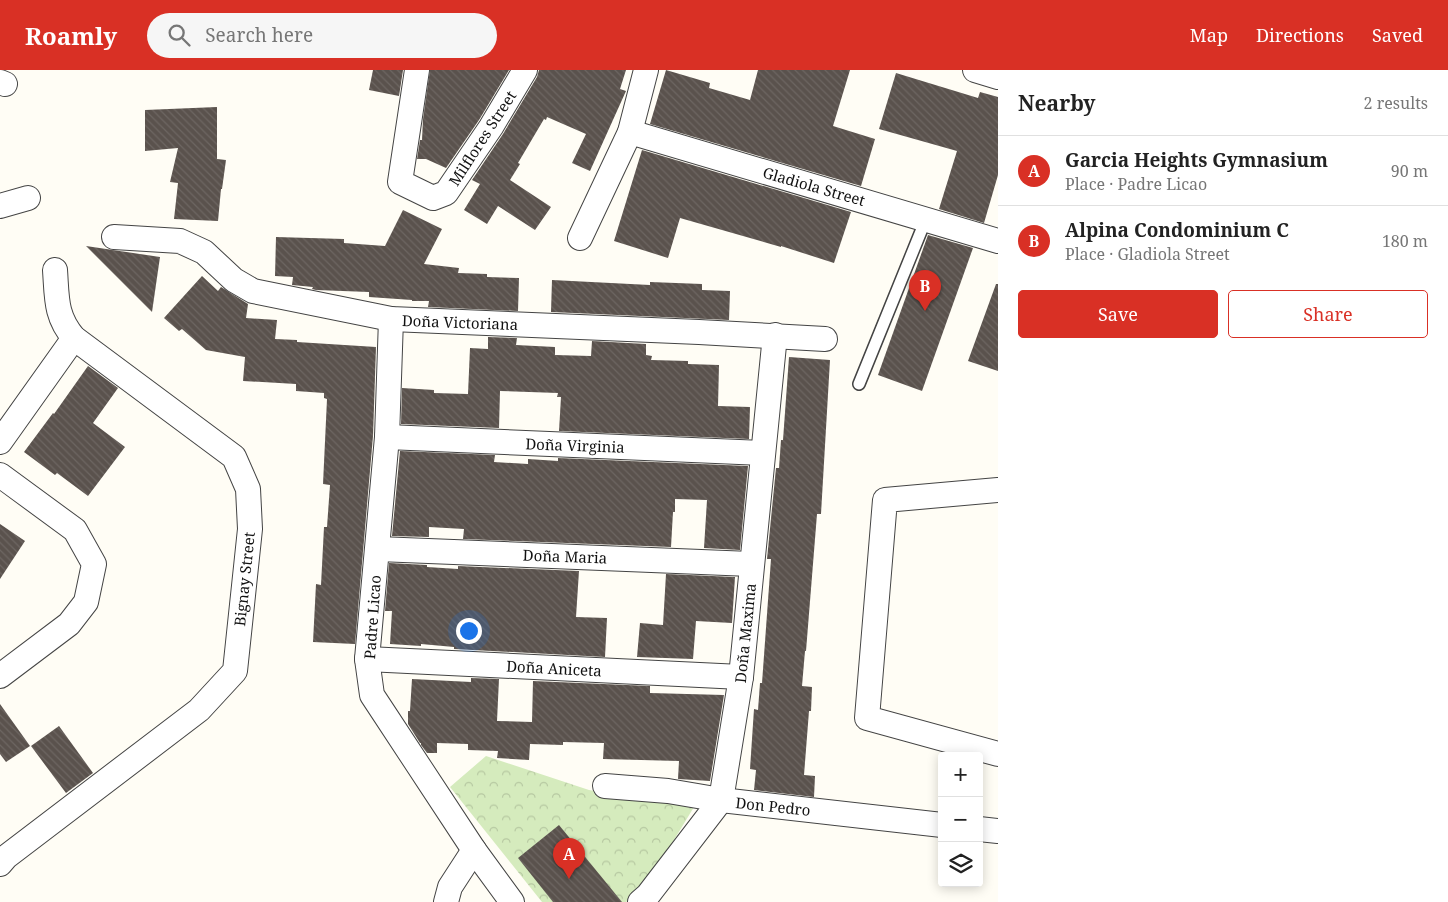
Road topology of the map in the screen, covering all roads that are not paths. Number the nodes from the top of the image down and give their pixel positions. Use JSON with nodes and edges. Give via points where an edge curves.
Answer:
{"nodes":[{"id":1,"x":417,"y":70,"type":"edge"},
{"id":2,"x":525,"y":70,"type":"edge"},
{"id":3,"x":646,"y":70,"type":"edge"},
{"id":4,"x":975,"y":70,"type":"edge"},
{"id":5,"x":998,"y":77,"type":"edge"},
{"id":6,"x":630,"y":132,"type":"junction"},
{"id":7,"x":28,"y":198,"type":"dead end"},
{"id":8,"x":0,"y":206,"type":"edge"},
{"id":9,"x":926,"y":219,"type":"junction"},
{"id":10,"x":114,"y":237,"type":"dead end"},
{"id":11,"x":580,"y":238,"type":"dead end"},
{"id":12,"x":998,"y":240,"type":"edge"},
{"id":13,"x":55,"y":270,"type":"dead end"},
{"id":14,"x":390,"y":319,"type":"junction"},
{"id":15,"x":775,"y":335,"type":"junction"},
{"id":16,"x":74,"y":338,"type":"junction"},
{"id":17,"x":825,"y":339,"type":"dead end"},
{"id":18,"x":860,"y":384,"type":"dead end"},
{"id":19,"x":387,"y":437,"type":"junction"},
{"id":20,"x":0,"y":442,"type":"edge"},
{"id":21,"x":763,"y":453,"type":"junction"},
{"id":22,"x":0,"y":475,"type":"edge"},
{"id":23,"x":998,"y":490,"type":"edge"},
{"id":24,"x":378,"y":549,"type":"junction"},
{"id":25,"x":751,"y":564,"type":"junction"},
{"id":26,"x":367,"y":659,"type":"junction"},
{"id":27,"x":0,"y":676,"type":"edge"},
{"id":28,"x":741,"y":677,"type":"junction"},
{"id":29,"x":998,"y":754,"type":"edge"},
{"id":30,"x":605,"y":786,"type":"dead end"},
{"id":31,"x":721,"y":800,"type":"junction"},
{"id":32,"x":938,"y":825,"type":"edge"},
{"id":33,"x":983,"y":829,"type":"edge"},
{"id":34,"x":998,"y":831,"type":"edge"},
{"id":35,"x":474,"y":850,"type":"junction"},
{"id":36,"x":2,"y":856,"type":"edge"},
{"id":37,"x":648,"y":900,"type":"edge"},
{"id":38,"x":446,"y":902,"type":"edge"},
{"id":39,"x":512,"y":902,"type":"edge"}],
"edges":[{"from":1,"to":2,"type":"street","name":"Milflores Street","via":[[400,182],[433,198],[446,193]]},
{"from":3,"to":6,"type":"street"},
{"from":4,"to":5,"type":"street"},
{"from":6,"to":9,"type":"street","name":"Gladiola Street"},
{"from":6,"to":11,"type":"street"},
{"from":7,"to":8,"type":"street"},
{"from":9,"to":12,"type":"street","name":"Gladiola Street"},
{"from":9,"to":18,"type":"lane"},
{"from":10,"to":14,"type":"street","name":"Doña Victoriana","via":[[180,241],[204,252],[234,280],[253,291]]},
{"from":13,"to":16,"type":"street","name":"Bignay Street","via":[[59,312],[64,327]]},
{"from":14,"to":15,"type":"street","name":"Doña Victoriana"},
{"from":14,"to":19,"type":"street","name":"Padre Licao"},
{"from":15,"to":17,"type":"street","name":"Doña Victoriana"},
{"from":15,"to":21,"type":"street","name":"Doña Maxima"},
{"from":16,"to":20,"type":"street"},
{"from":16,"to":36,"type":"street","name":"Bignay Street","via":[[234,457],[248,489],[250,528],[235,671],[199,710]]},
{"from":19,"to":21,"type":"street","name":"Doña Virginia"},
{"from":19,"to":24,"type":"street","name":"Padre Licao"},
{"from":21,"to":25,"type":"street","name":"Doña Maxima"},
{"from":22,"to":27,"type":"street","via":[[75,530],[94,564],[86,602],[69,624]]},
{"from":23,"to":29,"type":"street","via":[[885,500],[867,718]]},
{"from":24,"to":25,"type":"street","name":"Doña Maria"},
{"from":24,"to":26,"type":"street","name":"Padre Licao"},
{"from":25,"to":28,"type":"street","name":"Doña Maxima"},
{"from":26,"to":28,"type":"street","name":"Doña Aniceta"},
{"from":26,"to":35,"type":"street","name":"Padre Licao","via":[[372,695]]},
{"from":28,"to":31,"type":"street","name":"Doña Maxima"},
{"from":30,"to":31,"type":"street","name":"Don Pedro","via":[[668,791]]},
{"from":31,"to":32,"type":"street","name":"Don Pedro"},
{"from":31,"to":37,"type":"street","name":"Doña Maxima"},
{"from":33,"to":34,"type":"street"},
{"from":35,"to":38,"type":"street","via":[[450,887]]},
{"from":35,"to":39,"type":"street","name":"Padre Licao"}]}
